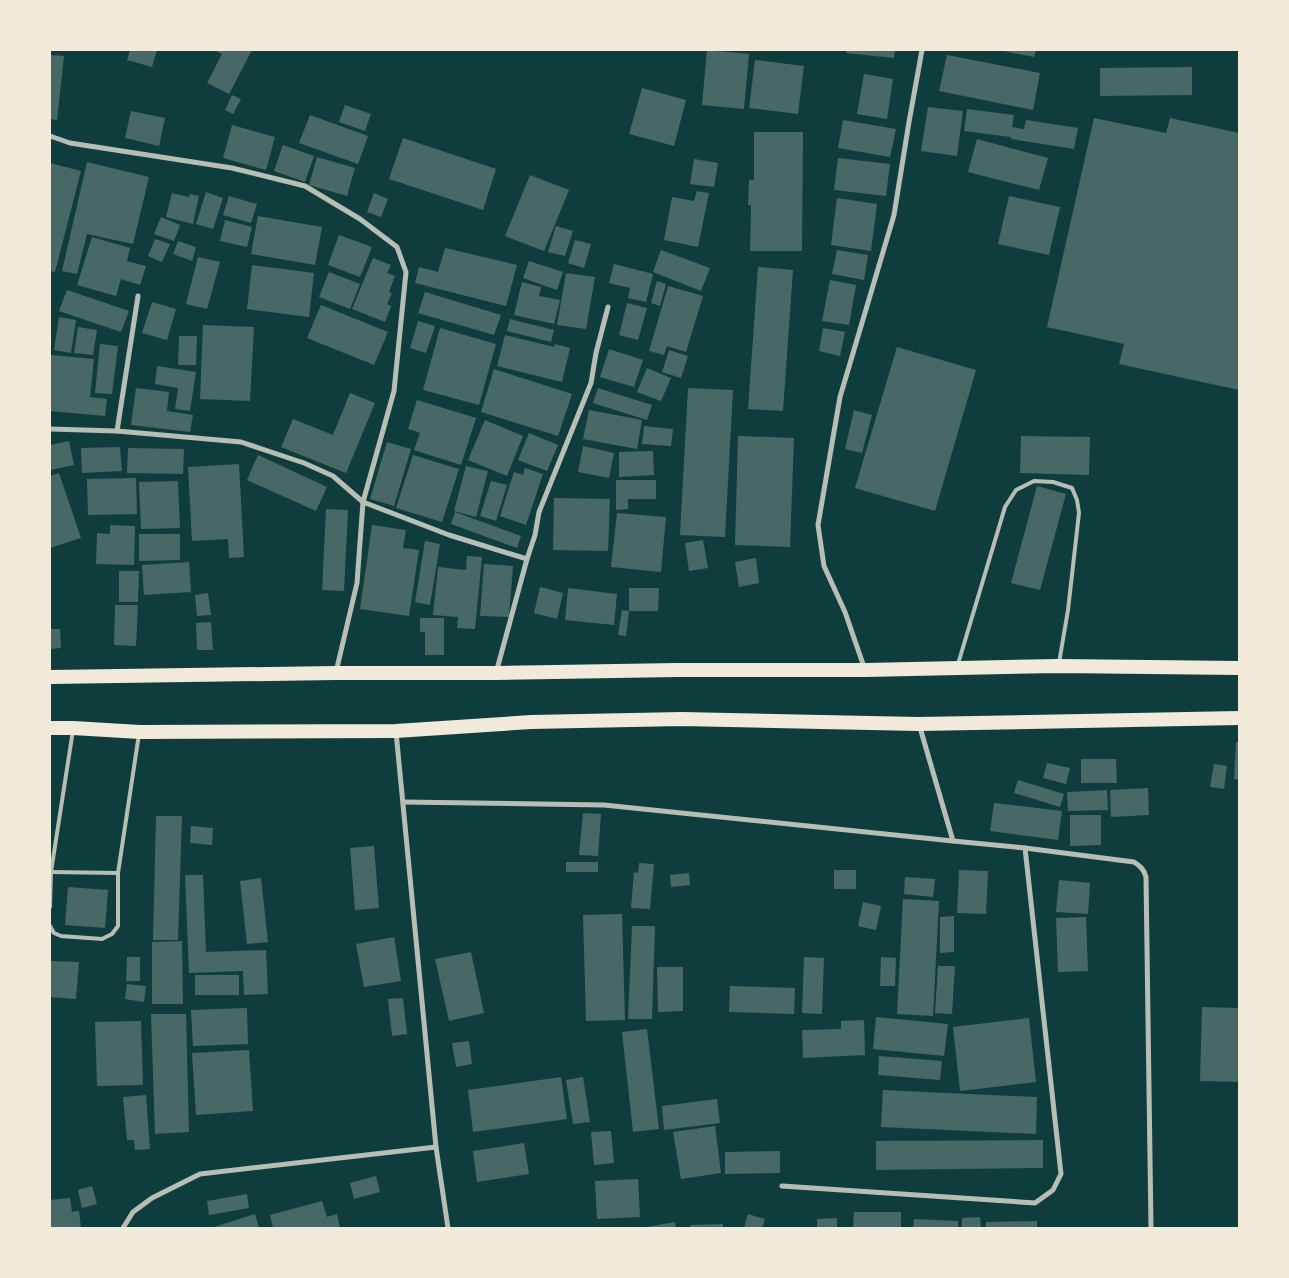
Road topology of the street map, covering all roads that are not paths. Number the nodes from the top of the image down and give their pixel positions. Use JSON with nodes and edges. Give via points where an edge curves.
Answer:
{"nodes":[{"id":1,"x":922,"y":50,"type":"edge"},
{"id":2,"x":50,"y":136,"type":"edge"},
{"id":3,"x":138,"y":296,"type":"dead end"},
{"id":4,"x":608,"y":308,"type":"dead end"},
{"id":5,"x":50,"y":429,"type":"edge"},
{"id":6,"x":117,"y":431,"type":"junction"},
{"id":7,"x":363,"y":502,"type":"junction"},
{"id":8,"x":527,"y":559,"type":"junction"},
{"id":9,"x":1058,"y":666,"type":"junction"},
{"id":10,"x":957,"y":668,"type":"junction"},
{"id":11,"x":1239,"y":668,"type":"edge"},
{"id":12,"x":865,"y":670,"type":"junction"},
{"id":13,"x":336,"y":673,"type":"junction"},
{"id":14,"x":496,"y":673,"type":"junction"},
{"id":15,"x":50,"y":678,"type":"edge"},
{"id":16,"x":1239,"y":718,"type":"edge"},
{"id":17,"x":918,"y":724,"type":"junction"},
{"id":18,"x":50,"y":728,"type":"edge"},
{"id":19,"x":73,"y":728,"type":"junction"},
{"id":20,"x":396,"y":731,"type":"junction"},
{"id":21,"x":140,"y":732,"type":"junction"},
{"id":22,"x":403,"y":802,"type":"junction"},
{"id":23,"x":953,"y":842,"type":"junction"},
{"id":24,"x":1025,"y":848,"type":"junction"},
{"id":25,"x":50,"y":872,"type":"edge"},
{"id":26,"x":118,"y":873,"type":"junction"},
{"id":27,"x":50,"y":907,"type":"edge"},
{"id":28,"x":50,"y":926,"type":"edge"},
{"id":29,"x":436,"y":1147,"type":"junction"},
{"id":30,"x":782,"y":1186,"type":"dead end"},
{"id":31,"x":123,"y":1228,"type":"edge"},
{"id":32,"x":448,"y":1228,"type":"edge"},
{"id":33,"x":1151,"y":1228,"type":"edge"}],
"edges":[{"from":1,"to":12,"type":"street","via":[[894,215],[840,397],[818,525],[824,566],[846,612]]},
{"from":2,"to":7,"type":"street","via":[[70,143],[232,168],[305,186],[360,218],[397,247],[406,272],[394,391]]},
{"from":3,"to":6,"type":"street"},
{"from":4,"to":8,"type":"street","via":[[590,383],[538,512]]},
{"from":5,"to":6,"type":"street"},
{"from":6,"to":7,"type":"street","via":[[241,442],[333,476]]},
{"from":7,"to":8,"type":"street","via":[[449,535]]},
{"from":7,"to":13,"type":"street","via":[[357,583]]},
{"from":8,"to":14,"type":"street"},
{"from":9,"to":10,"type":"highway"},
{"from":9,"to":10,"type":"lane","via":[[1079,513],[1072,488],[1034,481],[1016,490],[1005,507]]},
{"from":9,"to":11,"type":"highway"},
{"from":10,"to":12,"type":"highway"},
{"from":12,"to":14,"type":"highway"},
{"from":13,"to":14,"type":"highway"},
{"from":13,"to":15,"type":"highway"},
{"from":16,"to":17,"type":"highway"},
{"from":17,"to":20,"type":"highway","via":[[673,719],[531,722]]},
{"from":17,"to":23,"type":"street"},
{"from":18,"to":19,"type":"highway"},
{"from":19,"to":21,"type":"highway"},
{"from":19,"to":25,"type":"lane"},
{"from":20,"to":21,"type":"highway"},
{"from":20,"to":22,"type":"street"},
{"from":21,"to":26,"type":"lane"},
{"from":22,"to":23,"type":"street","via":[[604,805]]},
{"from":22,"to":29,"type":"street"},
{"from":23,"to":24,"type":"street"},
{"from":24,"to":30,"type":"street","via":[[1060,1174],[1053,1190],[1035,1203]]},
{"from":24,"to":33,"type":"street","via":[[1134,862],[1146,876]]},
{"from":25,"to":26,"type":"lane"},
{"from":25,"to":27,"type":"lane"},
{"from":26,"to":28,"type":"lane","via":[[118,926],[112,934],[102,939],[61,936]]},
{"from":29,"to":31,"type":"street","via":[[200,1174],[152,1198],[133,1212]]},
{"from":29,"to":32,"type":"street"}]}
